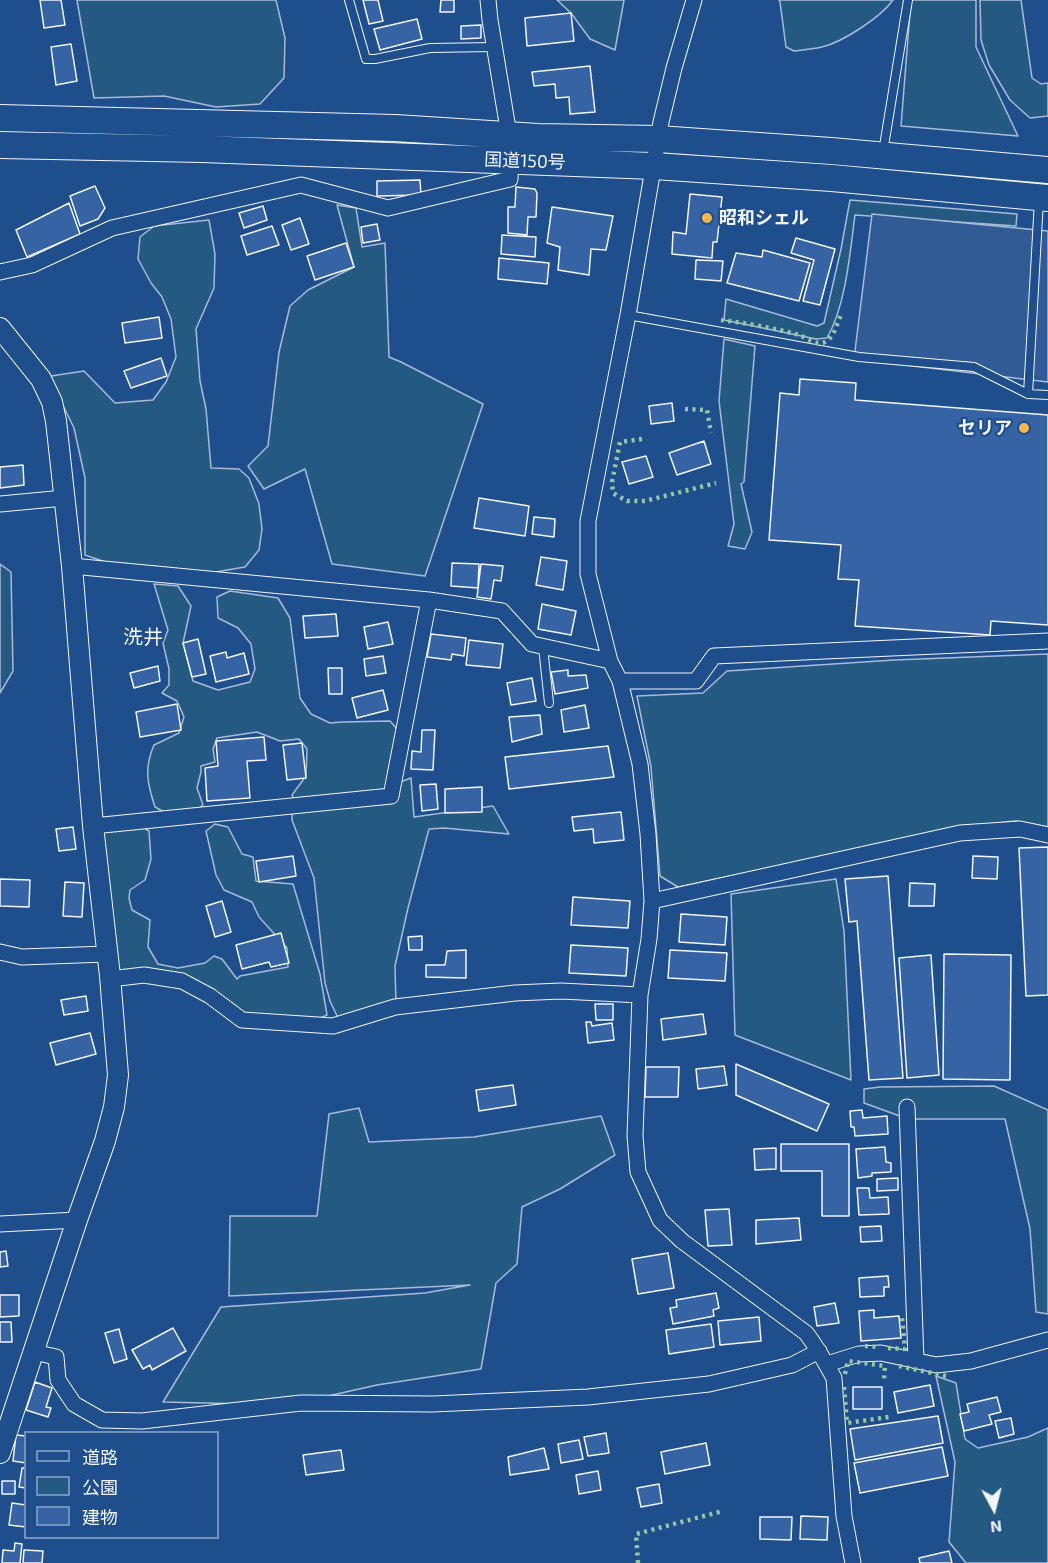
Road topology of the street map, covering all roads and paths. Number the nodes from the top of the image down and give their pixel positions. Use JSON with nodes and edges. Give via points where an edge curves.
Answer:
{"nodes":[{"id":1,"x":349,"y":0,"type":"edge"},
{"id":2,"x":488,"y":0,"type":"edge"},
{"id":3,"x":694,"y":0,"type":"edge"},
{"id":4,"x":908,"y":0,"type":"edge"},
{"id":5,"x":494,"y":47,"type":"junction"},
{"id":6,"x":0,"y":118,"type":"edge"},
{"id":7,"x":510,"y":135,"type":"junction"},
{"id":8,"x":658,"y":139,"type":"junction"},
{"id":9,"x":0,"y":145,"type":"edge"},
{"id":10,"x":882,"y":156,"type":"junction"},
{"id":11,"x":511,"y":160,"type":"junction"},
{"id":12,"x":654,"y":166,"type":"junction"},
{"id":13,"x":1048,"y":170,"type":"edge"},
{"id":14,"x":1043,"y":197,"type":"edge"},
{"id":15,"x":0,"y":272,"type":"edge"},
{"id":16,"x":628,"y":315,"type":"junction"},
{"id":17,"x":0,"y":328,"type":"edge"},
{"id":18,"x":1028,"y":393,"type":"junction"},
{"id":19,"x":1048,"y":395,"type":"edge"},
{"id":20,"x":64,"y":498,"type":"junction"},
{"id":21,"x":0,"y":504,"type":"edge"},
{"id":22,"x":72,"y":566,"type":"junction"},
{"id":23,"x":429,"y":600,"type":"junction"},
{"id":24,"x":1048,"y":641,"type":"edge"},
{"id":25,"x":543,"y":647,"type":"junction"},
{"id":26,"x":610,"y":661,"type":"junction"},
{"id":27,"x":620,"y":681,"type":"junction"},
{"id":28,"x":549,"y":703,"type":"dead end"},
{"id":29,"x":93,"y":826,"type":"junction"},
{"id":30,"x":1048,"y":835,"type":"edge"},
{"id":31,"x":652,"y":901,"type":"junction"},
{"id":32,"x":0,"y":952,"type":"edge"},
{"id":33,"x":107,"y":954,"type":"junction"},
{"id":34,"x":110,"y":979,"type":"junction"},
{"id":35,"x":640,"y":995,"type":"junction"},
{"id":36,"x":907,"y":1107,"type":"dead end"},
{"id":37,"x":77,"y":1220,"type":"junction"},
{"id":38,"x":0,"y":1224,"type":"edge"},
{"id":39,"x":1048,"y":1340,"type":"edge"},
{"id":40,"x":34,"y":1352,"type":"junction"},
{"id":41,"x":823,"y":1357,"type":"junction"},
{"id":42,"x":916,"y":1360,"type":"junction"},
{"id":43,"x":0,"y":1453,"type":"edge"},
{"id":44,"x":853,"y":1563,"type":"edge"}],
"edges":[{"from":1,"to":5,"type":"lane","via":[[366,59],[430,48]]},
{"from":2,"to":5,"type":"street"},
{"from":3,"to":8,"type":"street"},
{"from":4,"to":10,"type":"lane"},
{"from":5,"to":7,"type":"street"},
{"from":6,"to":7,"type":"highway","name":"国道150号","via":[[394,128]]},
{"from":7,"to":8,"type":"highway","name":"国道150号"},
{"from":8,"to":10,"type":"highway","name":"国道150号"},
{"from":8,"to":12,"type":"street"},
{"from":9,"to":11,"type":"highway","name":"国道150号"},
{"from":10,"to":13,"type":"highway","name":"国道150号"},
{"from":11,"to":12,"type":"highway","name":"国道150号"},
{"from":11,"to":15,"type":"street","via":[[510,179],[388,208],[301,185],[112,228],[32,265]]},
{"from":12,"to":14,"type":"highway","name":"国道150号"},
{"from":12,"to":16,"type":"street"},
{"from":14,"to":18,"type":"lane"},
{"from":16,"to":18,"type":"lane","via":[[859,357],[974,368]]},
{"from":16,"to":26,"type":"street","via":[[588,521],[588,574]]},
{"from":17,"to":20,"type":"street","via":[[41,379],[52,402]]},
{"from":18,"to":19,"type":"lane"},
{"from":20,"to":21,"type":"street"},
{"from":20,"to":22,"type":"street"},
{"from":22,"to":23,"type":"street"},
{"from":22,"to":29,"type":"street"},
{"from":23,"to":25,"type":"street","via":[[502,611],[532,644]]},
{"from":23,"to":29,"type":"street","via":[[391,796]]},
{"from":24,"to":27,"type":"street","via":[[714,656],[696,681]]},
{"from":25,"to":26,"type":"street"},
{"from":25,"to":28,"type":"lane"},
{"from":26,"to":27,"type":"street"},
{"from":27,"to":31,"type":"street","via":[[640,764]]},
{"from":29,"to":33,"type":"street"},
{"from":30,"to":31,"type":"street","via":[[1020,829],[960,833]]},
{"from":31,"to":35,"type":"street"},
{"from":32,"to":33,"type":"street","via":[[22,957]]},
{"from":33,"to":34,"type":"street"},
{"from":34,"to":35,"type":"street","via":[[144,975],[182,981],[242,1020],[333,1026],[395,1007],[515,993]]},
{"from":34,"to":37,"type":"street","via":[[118,1075],[105,1141]]},
{"from":35,"to":41,"type":"street","via":[[635,1136],[638,1172],[660,1220],[681,1241],[806,1333]]},
{"from":36,"to":42,"type":"street"},
{"from":37,"to":38,"type":"street"},
{"from":37,"to":40,"type":"street"},
{"from":39,"to":42,"type":"street","via":[[971,1361],[936,1365]]},
{"from":40,"to":41,"type":"street","via":[[56,1357],[58,1380],[74,1404],[102,1420],[142,1421],[301,1403],[433,1404],[599,1395],[709,1384]]},
{"from":40,"to":43,"type":"street"},
{"from":41,"to":42,"type":"street","via":[[881,1353]]},
{"from":41,"to":44,"type":"street","via":[[834,1378],[844,1516]]}]}
